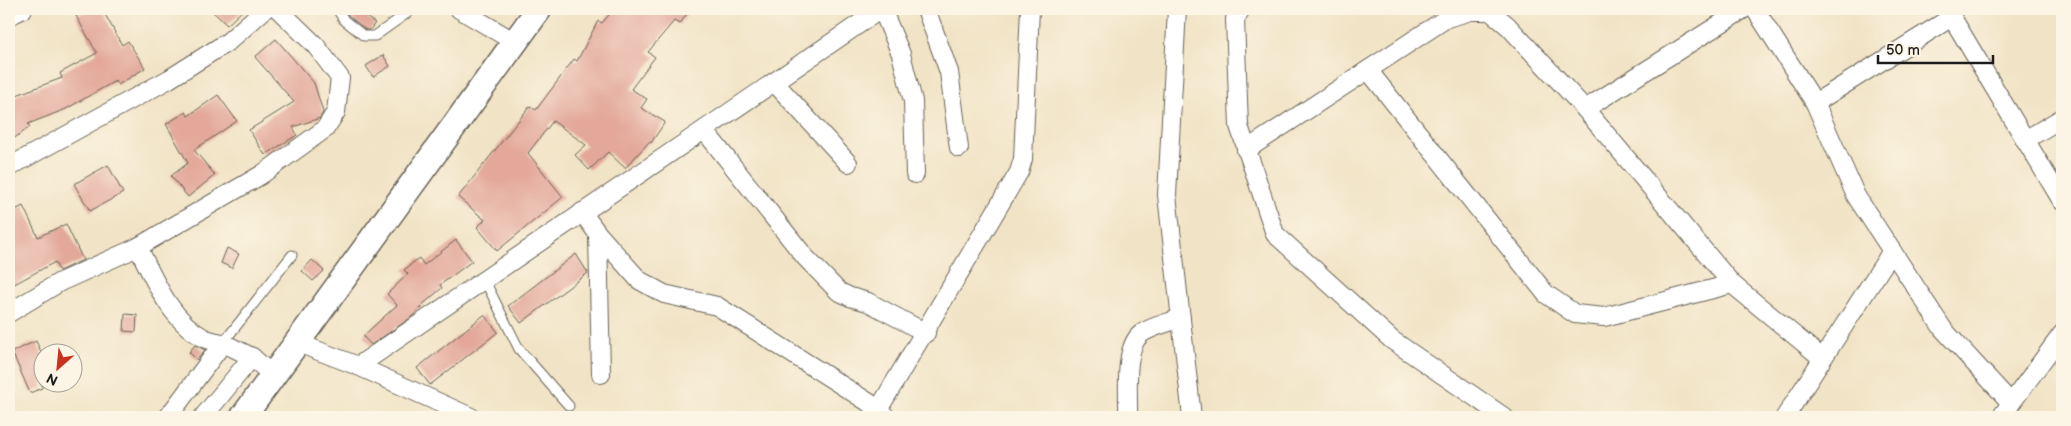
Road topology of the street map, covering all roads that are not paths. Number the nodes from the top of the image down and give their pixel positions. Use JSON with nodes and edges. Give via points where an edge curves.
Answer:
{"nodes":[{"id":1,"x":23,"y":9,"type":"edge"},
{"id":2,"x":265,"y":9,"type":"edge"},
{"id":3,"x":278,"y":9,"type":"edge"},
{"id":4,"x":337,"y":9,"type":"edge"},
{"id":5,"x":413,"y":9,"type":"edge"},
{"id":6,"x":459,"y":9,"type":"edge"},
{"id":7,"x":539,"y":9,"type":"edge"},
{"id":8,"x":882,"y":9,"type":"edge"},
{"id":9,"x":926,"y":9,"type":"edge"},
{"id":10,"x":1030,"y":9,"type":"edge"},
{"id":11,"x":1177,"y":9,"type":"edge"},
{"id":12,"x":1241,"y":9,"type":"edge"},
{"id":13,"x":1744,"y":9,"type":"edge"},
{"id":14,"x":1755,"y":9,"type":"edge"},
{"id":15,"x":1949,"y":13,"type":"edge"},
{"id":16,"x":9,"y":16,"type":"edge"},
{"id":17,"x":515,"y":42,"type":"junction"},
{"id":18,"x":1368,"y":70,"type":"junction"},
{"id":19,"x":774,"y":82,"type":"junction"},
{"id":20,"x":1815,"y":103,"type":"junction"},
{"id":21,"x":1585,"y":108,"type":"junction"},
{"id":22,"x":2062,"y":118,"type":"edge"},
{"id":23,"x":704,"y":130,"type":"junction"},
{"id":24,"x":2025,"y":140,"type":"junction"},
{"id":25,"x":959,"y":148,"type":"dead end"},
{"id":26,"x":1246,"y":150,"type":"junction"},
{"id":27,"x":848,"y":163,"type":"dead end"},
{"id":28,"x":9,"y":167,"type":"edge"},
{"id":29,"x":915,"y":174,"type":"dead end"},
{"id":30,"x":2062,"y":201,"type":"edge"},
{"id":31,"x":582,"y":212,"type":"junction"},
{"id":32,"x":598,"y":234,"type":"junction"},
{"id":33,"x":138,"y":247,"type":"junction"},
{"id":34,"x":1892,"y":251,"type":"junction"},
{"id":35,"x":292,"y":255,"type":"dead end"},
{"id":36,"x":484,"y":279,"type":"junction"},
{"id":37,"x":1732,"y":284,"type":"junction"},
{"id":38,"x":9,"y":313,"type":"edge"},
{"id":39,"x":1181,"y":318,"type":"junction"},
{"id":40,"x":926,"y":333,"type":"junction"},
{"id":41,"x":2062,"y":334,"type":"edge"},
{"id":42,"x":298,"y":343,"type":"junction"},
{"id":43,"x":223,"y":344,"type":"junction"},
{"id":44,"x":252,"y":358,"type":"junction"},
{"id":45,"x":1822,"y":358,"type":"junction"},
{"id":46,"x":358,"y":366,"type":"junction"},
{"id":47,"x":601,"y":374,"type":"dead end"},
{"id":48,"x":273,"y":376,"type":"junction"},
{"id":49,"x":569,"y":406,"type":"dead end"},
{"id":50,"x":2006,"y":410,"type":"edge"},
{"id":51,"x":880,"y":414,"type":"edge"},
{"id":52,"x":168,"y":417,"type":"edge"},
{"id":53,"x":203,"y":417,"type":"edge"},
{"id":54,"x":243,"y":417,"type":"edge"},
{"id":55,"x":470,"y":417,"type":"edge"},
{"id":56,"x":1128,"y":417,"type":"edge"},
{"id":57,"x":1192,"y":417,"type":"edge"},
{"id":58,"x":1504,"y":417,"type":"edge"},
{"id":59,"x":1785,"y":417,"type":"edge"}],
"edges":[{"from":1,"to":16,"type":"street"},
{"from":2,"to":28,"type":"street","via":[[229,41],[169,79]]},
{"from":3,"to":33,"type":"street","via":[[316,46],[340,78],[336,112],[325,129],[261,175]]},
{"from":4,"to":5,"type":"lane","via":[[344,20],[364,36],[375,36]]},
{"from":6,"to":17,"type":"street"},
{"from":7,"to":17,"type":"main road"},
{"from":8,"to":19,"type":"street"},
{"from":8,"to":29,"type":"street","via":[[901,54],[913,101]]},
{"from":9,"to":25,"type":"street","via":[[949,72]]},
{"from":10,"to":40,"type":"street","via":[[1020,172]]},
{"from":11,"to":39,"type":"street","via":[[1167,195]]},
{"from":12,"to":26,"type":"street","via":[[1235,19],[1239,126]]},
{"from":13,"to":21,"type":"street"},
{"from":14,"to":20,"type":"street"},
{"from":15,"to":20,"type":"street"},
{"from":15,"to":24,"type":"street"},
{"from":17,"to":42,"type":"main road"},
{"from":18,"to":21,"type":"street","via":[[1447,18],[1471,11],[1490,11]]},
{"from":18,"to":26,"type":"street"},
{"from":18,"to":37,"type":"street","via":[[1546,294],[1576,314],[1604,317]]},
{"from":19,"to":23,"type":"street"},
{"from":19,"to":27,"type":"street"},
{"from":20,"to":34,"type":"street","via":[[1856,196]]},
{"from":21,"to":37,"type":"street"},
{"from":22,"to":24,"type":"street"},
{"from":23,"to":31,"type":"street"},
{"from":23,"to":40,"type":"street","via":[[805,257],[838,291],[868,302]]},
{"from":24,"to":30,"type":"street"},
{"from":26,"to":58,"type":"street","via":[[1274,234],[1392,340]]},
{"from":31,"to":32,"type":"street"},
{"from":31,"to":36,"type":"street"},
{"from":32,"to":47,"type":"street"},
{"from":32,"to":51,"type":"street","via":[[639,280],[664,294],[717,306]]},
{"from":33,"to":38,"type":"street","via":[[60,282]]},
{"from":33,"to":43,"type":"street","via":[[160,291],[180,321],[204,338]]},
{"from":34,"to":45,"type":"street"},
{"from":34,"to":50,"type":"street","via":[[1942,329]]},
{"from":35,"to":43,"type":"lane"},
{"from":36,"to":46,"type":"street"},
{"from":36,"to":49,"type":"lane","via":[[519,349]]},
{"from":37,"to":45,"type":"street"},
{"from":39,"to":56,"type":"street","via":[[1142,334],[1134,342],[1130,356]]},
{"from":39,"to":57,"type":"street"},
{"from":40,"to":51,"type":"street"},
{"from":41,"to":50,"type":"street"},
{"from":42,"to":46,"type":"street"},
{"from":42,"to":48,"type":"main road"},
{"from":43,"to":44,"type":"street"},
{"from":43,"to":52,"type":"street"},
{"from":44,"to":48,"type":"street"},
{"from":44,"to":53,"type":"street"},
{"from":45,"to":59,"type":"street"},
{"from":46,"to":55,"type":"street"},
{"from":48,"to":54,"type":"main road"}]}
